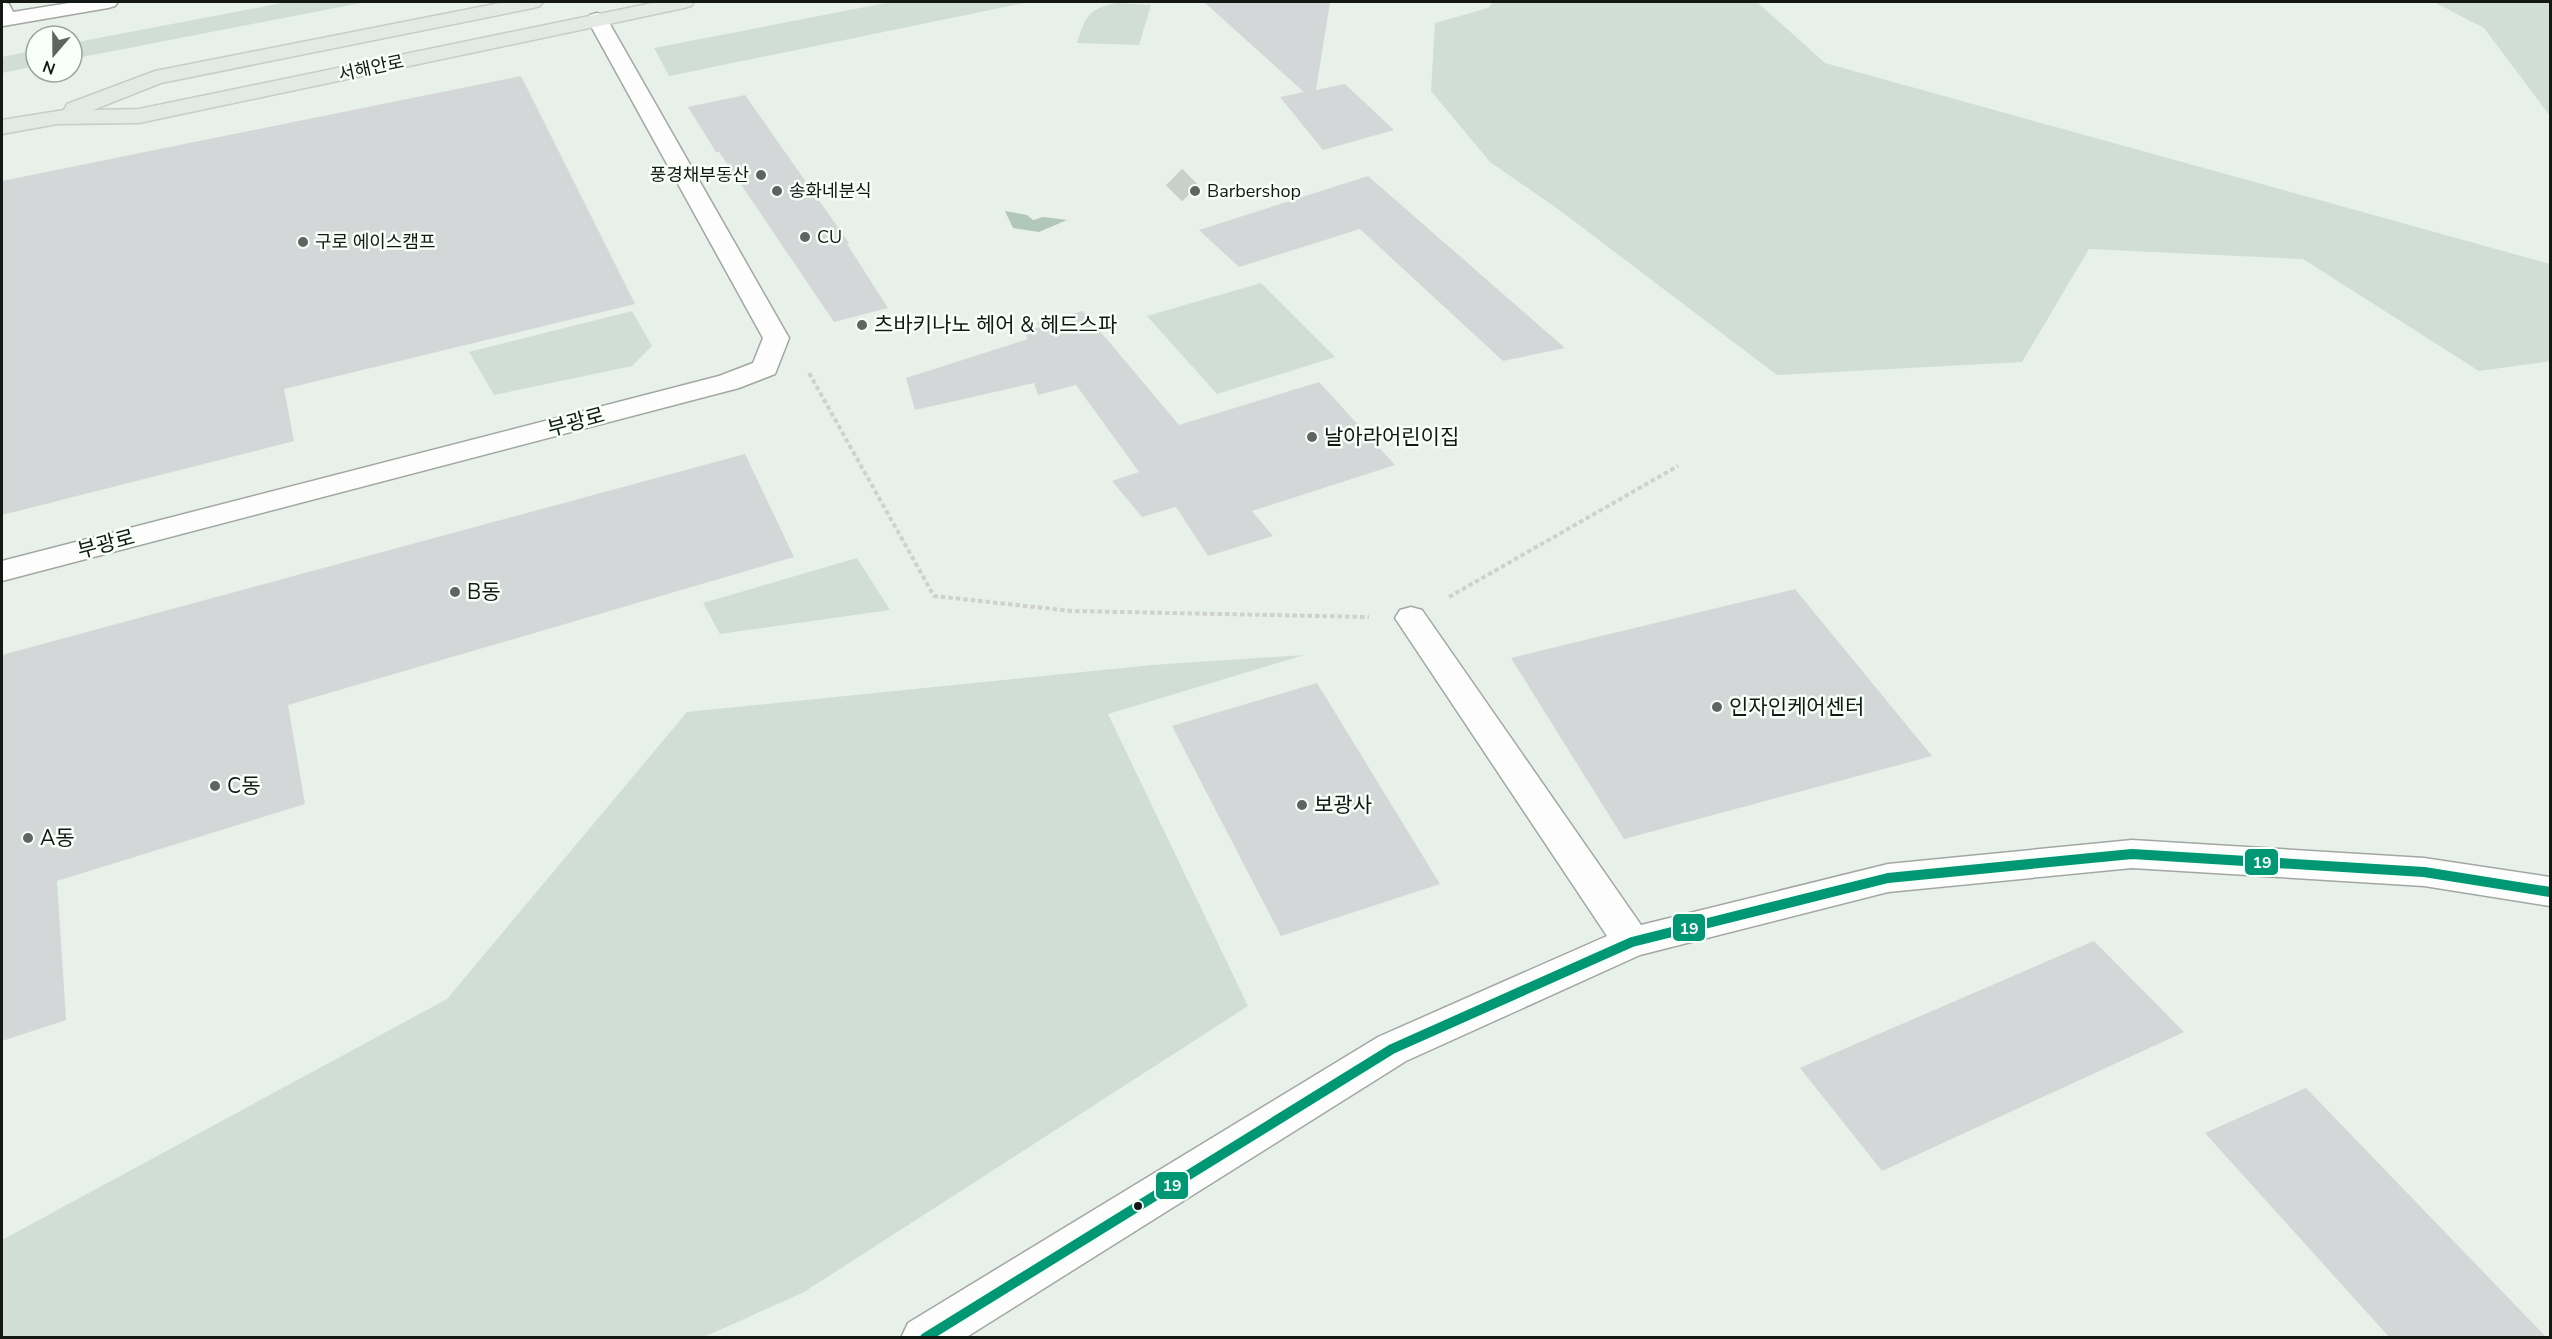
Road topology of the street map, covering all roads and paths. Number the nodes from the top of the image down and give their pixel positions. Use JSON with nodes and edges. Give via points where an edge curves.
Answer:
{"nodes":[{"id":1,"x":108,"y":2,"type":"edge"},
{"id":2,"x":533,"y":2,"type":"edge"},
{"id":3,"x":684,"y":2,"type":"edge"},
{"id":4,"x":2,"y":8,"type":"edge"},
{"id":5,"x":597,"y":19,"type":"junction"},
{"id":6,"x":57,"y":117,"type":"junction"},
{"id":7,"x":2,"y":127,"type":"edge"},
{"id":8,"x":807,"y":369,"type":"dead end"},
{"id":9,"x":1677,"y":466,"type":"dead end"},
{"id":10,"x":2,"y":571,"type":"edge"},
{"id":11,"x":1411,"y":618,"type":"junction"},
{"id":12,"x":2550,"y":892,"type":"edge"},
{"id":13,"x":1632,"y":942,"type":"junction"},
{"id":14,"x":924,"y":1338,"type":"edge"}],
"edges":[{"from":1,"to":4,"type":"street","via":[[3,20]]},
{"from":2,"to":6,"type":"main road","name":"서해안로","via":[[155,78]]},
{"from":3,"to":5,"type":"main road","name":"서해안로"},
{"from":5,"to":6,"type":"main road","name":"서해안로","via":[[139,116]]},
{"from":5,"to":10,"type":"street","name":"부광로","via":[[776,338],[765,368],[729,382]]},
{"from":6,"to":7,"type":"main road","name":"서해안로"},
{"from":8,"to":11,"type":"path","via":[[934,596],[1072,610]]},
{"from":9,"to":11,"type":"path"},
{"from":11,"to":13,"type":"street"},
{"from":12,"to":13,"type":"street","via":[[2424,872],[2132,854],[1888,878]]},
{"from":13,"to":14,"type":"street","via":[[1392,1049]]}]}
